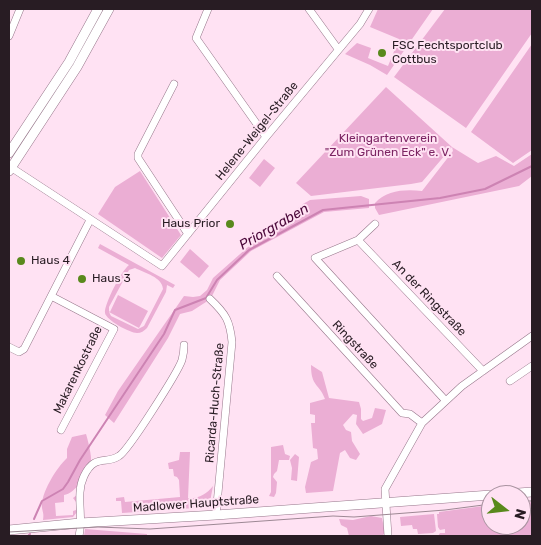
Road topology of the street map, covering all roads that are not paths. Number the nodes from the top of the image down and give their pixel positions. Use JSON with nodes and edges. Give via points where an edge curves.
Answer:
{"nodes":[{"id":1,"x":20,"y":9,"type":"edge"},
{"id":2,"x":98,"y":9,"type":"edge"},
{"id":3,"x":109,"y":9,"type":"edge"},
{"id":4,"x":208,"y":9,"type":"edge"},
{"id":5,"x":309,"y":9,"type":"edge"},
{"id":6,"x":369,"y":9,"type":"edge"},
{"id":7,"x":9,"y":36,"type":"edge"},
{"id":8,"x":338,"y":49,"type":"junction"},
{"id":9,"x":174,"y":84,"type":"dead end"},
{"id":10,"x":266,"y":137,"type":"junction"},
{"id":11,"x":9,"y":153,"type":"edge"},
{"id":12,"x":10,"y":168,"type":"edge"},
{"id":13,"x":90,"y":220,"type":"junction"},
{"id":14,"x":375,"y":224,"type":"dead end"},
{"id":15,"x":188,"y":234,"type":"junction"},
{"id":16,"x":358,"y":240,"type":"junction"},
{"id":17,"x":277,"y":276,"type":"dead end"},
{"id":18,"x":51,"y":296,"type":"junction"},
{"id":19,"x":210,"y":299,"type":"dead end"},
{"id":20,"x":532,"y":336,"type":"edge"},
{"id":21,"x":184,"y":345,"type":"dead end"},
{"id":22,"x":9,"y":347,"type":"edge"},
{"id":23,"x":532,"y":366,"type":"edge"},
{"id":24,"x":483,"y":371,"type":"junction"},
{"id":25,"x":510,"y":381,"type":"dead end"},
{"id":26,"x":445,"y":400,"type":"junction"},
{"id":27,"x":422,"y":423,"type":"junction"},
{"id":28,"x":61,"y":430,"type":"dead end"},
{"id":29,"x":532,"y":492,"type":"edge"},
{"id":30,"x":385,"y":503,"type":"junction"},
{"id":31,"x":216,"y":516,"type":"junction"},
{"id":32,"x":80,"y":523,"type":"junction"},
{"id":33,"x":9,"y":530,"type":"edge"},
{"id":34,"x":79,"y":536,"type":"edge"},
{"id":35,"x":388,"y":536,"type":"edge"}],
"edges":[{"from":1,"to":7,"type":"street"},
{"from":2,"to":11,"type":"main road","via":[[69,62]]},
{"from":3,"to":12,"type":"main road","via":[[77,67]]},
{"from":4,"to":10,"type":"street","via":[[196,38]]},
{"from":5,"to":8,"type":"street"},
{"from":6,"to":8,"type":"street","name":"Helene-Weigel-Straße"},
{"from":8,"to":10,"type":"street","name":"Helene-Weigel-Straße"},
{"from":9,"to":15,"type":"street","via":[[138,158]]},
{"from":10,"to":15,"type":"street","name":"Helene-Weigel-Straße"},
{"from":12,"to":13,"type":"street"},
{"from":13,"to":15,"type":"street","name":"Helene-Weigel-Straße","via":[[162,266]]},
{"from":13,"to":18,"type":"street"},
{"from":14,"to":16,"type":"street"},
{"from":16,"to":24,"type":"street","name":"An der Ringstraße"},
{"from":16,"to":26,"type":"street","via":[[315,258]]},
{"from":17,"to":27,"type":"street","name":"Ringstraße","via":[[402,413],[410,414]]},
{"from":18,"to":22,"type":"street","via":[[24,349],[19,352]]},
{"from":18,"to":28,"type":"street","name":"Makarenkostraße","via":[[114,329]]},
{"from":19,"to":31,"type":"street","name":"Ricarda-Huch-Straße","via":[[230,324],[232,342]]},
{"from":20,"to":24,"type":"street"},
{"from":21,"to":32,"type":"street","via":[[176,374],[129,445],[118,457],[98,461],[84,476],[79,499]]},
{"from":23,"to":25,"type":"street"},
{"from":24,"to":26,"type":"street"},
{"from":26,"to":27,"type":"street"},
{"from":27,"to":30,"type":"street","via":[[385,489]]},
{"from":29,"to":30,"type":"main road","name":"Madlower Hauptstraße"},
{"from":30,"to":31,"type":"main road","name":"Madlower Hauptstraße"},
{"from":30,"to":35,"type":"street"},
{"from":31,"to":32,"type":"main road","name":"Madlower Hauptstraße"},
{"from":32,"to":33,"type":"main road","name":"Madlower Hauptstraße"},
{"from":32,"to":34,"type":"street"}]}
